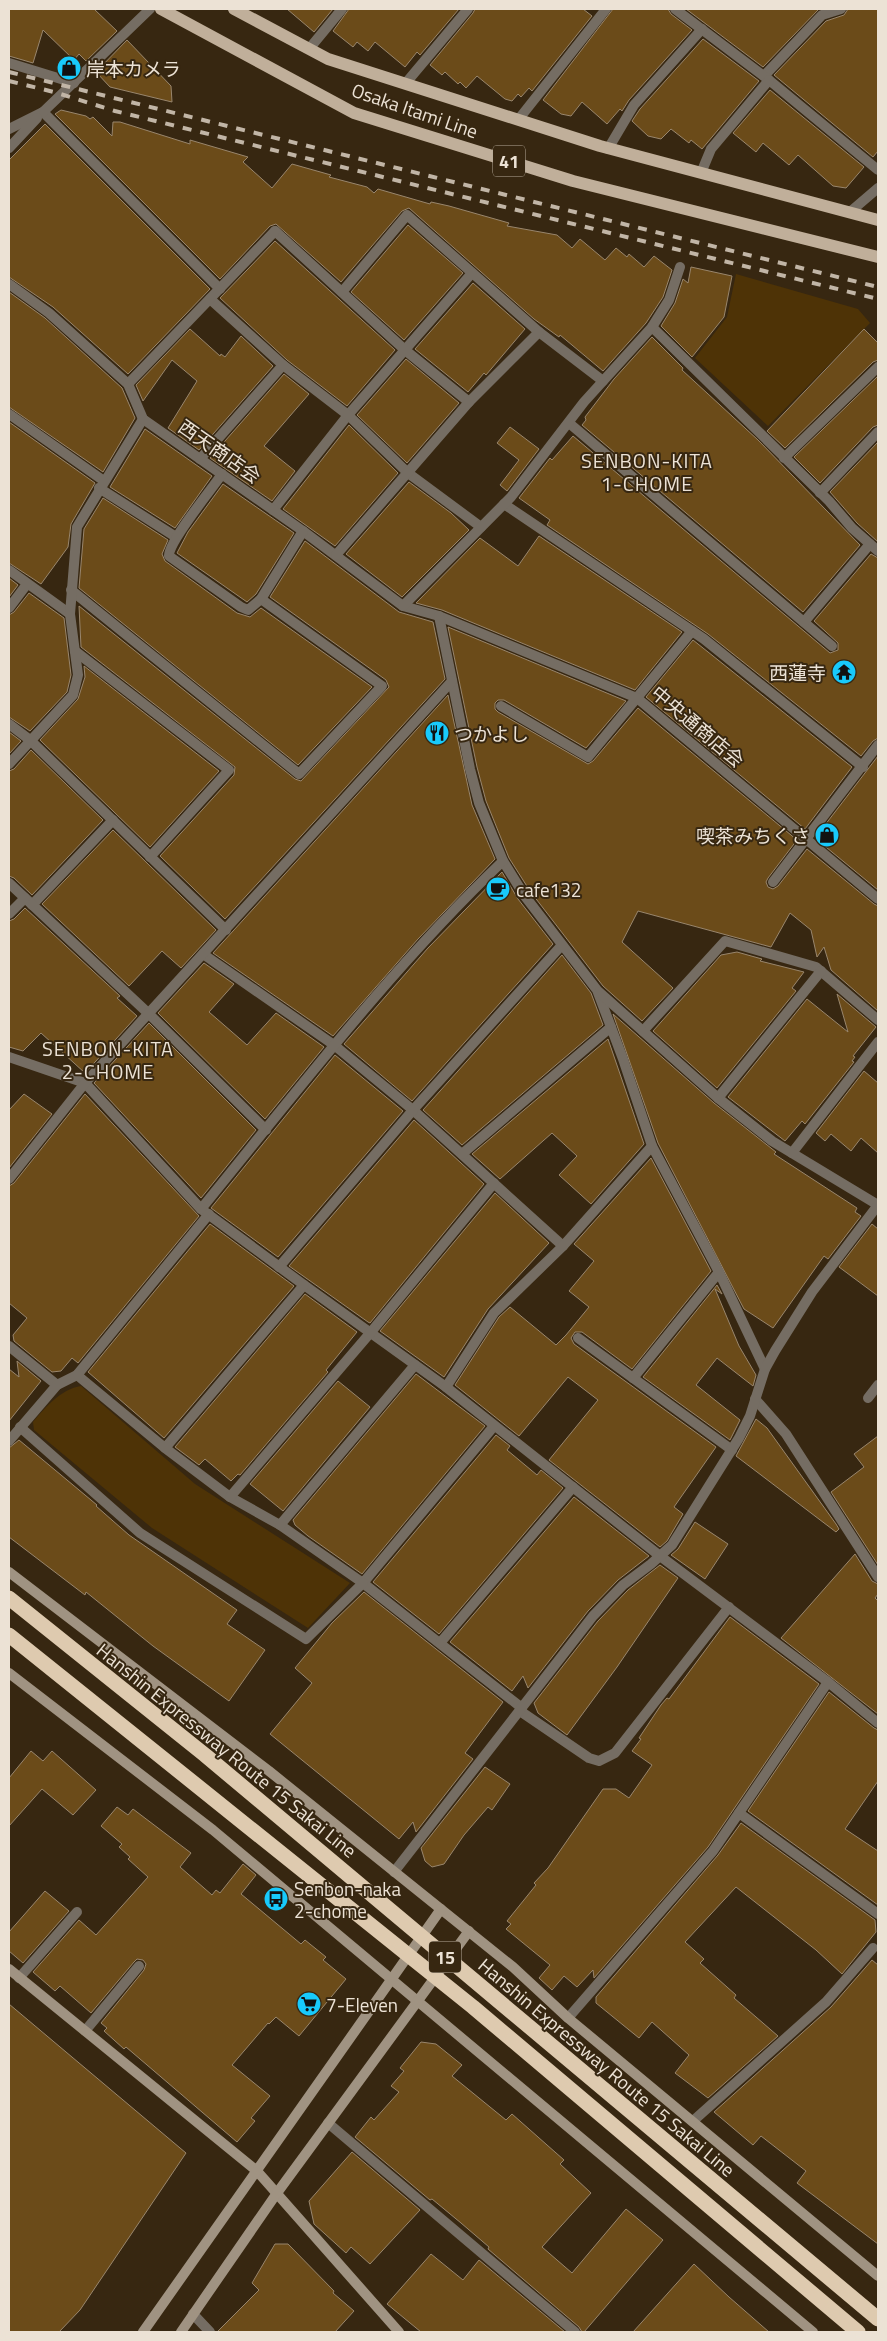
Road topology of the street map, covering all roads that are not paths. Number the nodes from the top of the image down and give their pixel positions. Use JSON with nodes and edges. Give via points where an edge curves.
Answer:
{"nodes":[{"id":1,"x":150,"y":9,"type":"edge"},
{"id":2,"x":161,"y":9,"type":"edge"},
{"id":3,"x":234,"y":9,"type":"edge"},
{"id":4,"x":342,"y":9,"type":"edge"},
{"id":5,"x":467,"y":9,"type":"edge"},
{"id":6,"x":606,"y":9,"type":"edge"},
{"id":7,"x":674,"y":9,"type":"edge"},
{"id":8,"x":840,"y":9,"type":"edge"},
{"id":9,"x":702,"y":29,"type":"junction"},
{"id":10,"x":309,"y":49,"type":"junction"},
{"id":11,"x":9,"y":63,"type":"edge"},
{"id":12,"x":767,"y":78,"type":"junction"},
{"id":13,"x":74,"y":83,"type":"junction"},
{"id":14,"x":405,"y":84,"type":"junction"},
{"id":15,"x":43,"y":112,"type":"junction"},
{"id":16,"x":518,"y":120,"type":"junction"},
{"id":17,"x":9,"y":129,"type":"edge"},
{"id":18,"x":9,"y":148,"type":"edge"},
{"id":19,"x":608,"y":148,"type":"junction"},
{"id":20,"x":878,"y":170,"type":"edge"},
{"id":21,"x":701,"y":173,"type":"junction"},
{"id":22,"x":878,"y":188,"type":"edge"},
{"id":23,"x":850,"y":212,"type":"junction"},
{"id":24,"x":878,"y":220,"type":"edge"},
{"id":25,"x":878,"y":257,"type":"edge"},
{"id":26,"x":680,"y":267,"type":"dead end"},
{"id":27,"x":472,"y":273,"type":"junction"},
{"id":28,"x":9,"y":284,"type":"edge"},
{"id":29,"x":220,"y":289,"type":"junction"},
{"id":30,"x":342,"y":292,"type":"junction"},
{"id":31,"x":210,"y":299,"type":"junction"},
{"id":32,"x":652,"y":327,"type":"junction"},
{"id":33,"x":539,"y":332,"type":"junction"},
{"id":34,"x":405,"y":350,"type":"junction"},
{"id":35,"x":283,"y":365,"type":"junction"},
{"id":36,"x":878,"y":367,"type":"edge"},
{"id":37,"x":603,"y":380,"type":"junction"},
{"id":38,"x":128,"y":384,"type":"junction"},
{"id":39,"x":469,"y":402,"type":"junction"},
{"id":40,"x":9,"y":414,"type":"edge"},
{"id":41,"x":348,"y":415,"type":"junction"},
{"id":42,"x":143,"y":419,"type":"junction"},
{"id":43,"x":569,"y":423,"type":"junction"},
{"id":44,"x":878,"y":432,"type":"edge"},
{"id":45,"x":784,"y":458,"type":"junction"},
{"id":46,"x":200,"y":459,"type":"junction"},
{"id":47,"x":408,"y":472,"type":"junction"},
{"id":48,"x":222,"y":474,"type":"junction"},
{"id":49,"x":102,"y":485,"type":"junction"},
{"id":50,"x":820,"y":493,"type":"junction"},
{"id":51,"x":504,"y":504,"type":"junction"},
{"id":52,"x":273,"y":510,"type":"junction"},
{"id":53,"x":482,"y":527,"type":"junction"},
{"id":54,"x":303,"y":531,"type":"junction"},
{"id":55,"x":176,"y":537,"type":"junction"},
{"id":56,"x":874,"y":548,"type":"edge"},
{"id":57,"x":336,"y":555,"type":"junction"},
{"id":58,"x":9,"y":570,"type":"edge"},
{"id":59,"x":27,"y":584,"type":"junction"},
{"id":60,"x":71,"y":590,"type":"junction"},
{"id":61,"x":260,"y":599,"type":"junction"},
{"id":62,"x":403,"y":606,"type":"junction"},
{"id":63,"x":9,"y":608,"type":"edge"},
{"id":64,"x":70,"y":614,"type":"junction"},
{"id":65,"x":439,"y":616,"type":"junction"},
{"id":66,"x":804,"y":622,"type":"junction"},
{"id":67,"x":692,"y":631,"type":"junction"},
{"id":68,"x":832,"y":646,"type":"dead end"},
{"id":69,"x":75,"y":651,"type":"junction"},
{"id":70,"x":452,"y":681,"type":"junction"},
{"id":71,"x":637,"y":698,"type":"junction"},
{"id":72,"x":501,"y":706,"type":"dead end"},
{"id":73,"x":9,"y":724,"type":"edge"},
{"id":74,"x":30,"y":740,"type":"junction"},
{"id":75,"x":877,"y":750,"type":"edge"},
{"id":76,"x":9,"y":764,"type":"edge"},
{"id":77,"x":863,"y":767,"type":"junction"},
{"id":78,"x":113,"y":820,"type":"junction"},
{"id":79,"x":805,"y":839,"type":"junction"},
{"id":80,"x":150,"y":857,"type":"junction"},
{"id":81,"x":503,"y":861,"type":"junction"},
{"id":82,"x":773,"y":882,"type":"dead end"},
{"id":83,"x":9,"y":883,"type":"edge"},
{"id":84,"x":878,"y":899,"type":"edge"},
{"id":85,"x":28,"y":901,"type":"junction"},
{"id":86,"x":9,"y":914,"type":"edge"},
{"id":87,"x":226,"y":930,"type":"junction"},
{"id":88,"x":561,"y":946,"type":"junction"},
{"id":89,"x":203,"y":954,"type":"junction"},
{"id":90,"x":821,"y":971,"type":"junction"},
{"id":91,"x":596,"y":990,"type":"junction"},
{"id":92,"x":148,"y":1014,"type":"junction"},
{"id":93,"x":878,"y":1020,"type":"edge"},
{"id":94,"x":611,"y":1027,"type":"junction"},
{"id":95,"x":643,"y":1031,"type":"junction"},
{"id":96,"x":878,"y":1042,"type":"edge"},
{"id":97,"x":334,"y":1045,"type":"junction"},
{"id":98,"x":9,"y":1057,"type":"edge"},
{"id":99,"x":85,"y":1083,"type":"junction"},
{"id":100,"x":718,"y":1098,"type":"junction"},
{"id":101,"x":413,"y":1110,"type":"junction"},
{"id":102,"x":266,"y":1130,"type":"junction"},
{"id":103,"x":652,"y":1146,"type":"junction"},
{"id":104,"x":792,"y":1153,"type":"junction"},
{"id":105,"x":462,"y":1154,"type":"junction"},
{"id":106,"x":9,"y":1179,"type":"edge"},
{"id":107,"x":494,"y":1183,"type":"junction"},
{"id":108,"x":878,"y":1205,"type":"edge"},
{"id":109,"x":205,"y":1212,"type":"junction"},
{"id":110,"x":563,"y":1246,"type":"junction"},
{"id":111,"x":279,"y":1267,"type":"junction"},
{"id":112,"x":719,"y":1272,"type":"junction"},
{"id":113,"x":304,"y":1285,"type":"junction"},
{"id":114,"x":371,"y":1332,"type":"junction"},
{"id":115,"x":578,"y":1338,"type":"dead end"},
{"id":116,"x":9,"y":1346,"type":"edge"},
{"id":117,"x":415,"y":1366,"type":"junction"},
{"id":118,"x":765,"y":1368,"type":"junction"},
{"id":119,"x":77,"y":1375,"type":"junction"},
{"id":120,"x":633,"y":1378,"type":"junction"},
{"id":121,"x":57,"y":1385,"type":"junction"},
{"id":122,"x":878,"y":1385,"type":"edge"},
{"id":123,"x":446,"y":1387,"type":"junction"},
{"id":124,"x":868,"y":1398,"type":"dead end"},
{"id":125,"x":755,"y":1399,"type":"junction"},
{"id":126,"x":494,"y":1426,"type":"junction"},
{"id":127,"x":20,"y":1427,"type":"junction"},
{"id":128,"x":9,"y":1442,"type":"edge"},
{"id":129,"x":165,"y":1448,"type":"junction"},
{"id":130,"x":732,"y":1450,"type":"junction"},
{"id":131,"x":573,"y":1487,"type":"junction"},
{"id":132,"x":230,"y":1496,"type":"junction"},
{"id":133,"x":280,"y":1525,"type":"junction"},
{"id":134,"x":660,"y":1556,"type":"junction"},
{"id":135,"x":9,"y":1572,"type":"edge"},
{"id":136,"x":878,"y":1577,"type":"edge"},
{"id":137,"x":363,"y":1583,"type":"junction"},
{"id":138,"x":9,"y":1598,"type":"edge"},
{"id":139,"x":729,"y":1607,"type":"junction"},
{"id":140,"x":9,"y":1635,"type":"edge"},
{"id":141,"x":440,"y":1643,"type":"junction"},
{"id":142,"x":9,"y":1673,"type":"edge"},
{"id":143,"x":828,"y":1682,"type":"junction"},
{"id":144,"x":521,"y":1710,"type":"junction"},
{"id":145,"x":878,"y":1723,"type":"edge"},
{"id":146,"x":739,"y":1813,"type":"junction"},
{"id":147,"x":394,"y":1872,"type":"junction"},
{"id":148,"x":441,"y":1909,"type":"junction"},
{"id":149,"x":76,"y":1912,"type":"dead end"},
{"id":150,"x":878,"y":1914,"type":"edge"},
{"id":151,"x":469,"y":1931,"type":"junction"},
{"id":152,"x":876,"y":1947,"type":"edge"},
{"id":153,"x":139,"y":1966,"type":"dead end"},
{"id":154,"x":9,"y":1969,"type":"edge"},
{"id":155,"x":19,"y":1978,"type":"junction"},
{"id":156,"x":391,"y":1979,"type":"junction"},
{"id":157,"x":417,"y":2000,"type":"junction"},
{"id":158,"x":568,"y":2018,"type":"junction"},
{"id":159,"x":85,"y":2031,"type":"junction"},
{"id":160,"x":693,"y":2121,"type":"junction"},
{"id":161,"x":328,"y":2122,"type":"junction"},
{"id":162,"x":257,"y":2171,"type":"junction"},
{"id":163,"x":277,"y":2193,"type":"junction"},
{"id":164,"x":878,"y":2276,"type":"edge"},
{"id":165,"x":193,"y":2314,"type":"junction"},
{"id":166,"x":878,"y":2319,"type":"edge"},
{"id":167,"x":143,"y":2332,"type":"edge"},
{"id":168,"x":181,"y":2332,"type":"edge"},
{"id":169,"x":210,"y":2332,"type":"edge"},
{"id":170,"x":399,"y":2332,"type":"edge"},
{"id":171,"x":575,"y":2332,"type":"edge"},
{"id":172,"x":813,"y":2332,"type":"edge"},
{"id":173,"x":858,"y":2332,"type":"edge"}],
"edges":[{"from":1,"to":13,"type":"street"},
{"from":2,"to":25,"type":"main road","name":"Osaka Itami Line","number":"41","via":[[354,112],[573,181]]},
{"from":3,"to":10,"type":"main road","name":"Osaka Itami Line","number":"41"},
{"from":4,"to":10,"type":"street"},
{"from":5,"to":14,"type":"street"},
{"from":6,"to":16,"type":"street"},
{"from":7,"to":9,"type":"street"},
{"from":8,"to":12,"type":"street","via":[[822,14]]},
{"from":9,"to":12,"type":"street"},
{"from":9,"to":19,"type":"street","via":[[634,105]]},
{"from":10,"to":14,"type":"main road","name":"Osaka Itami Line","number":"41","via":[[328,59]]},
{"from":11,"to":13,"type":"street"},
{"from":12,"to":20,"type":"street"},
{"from":12,"to":21,"type":"street","via":[[711,149]]},
{"from":13,"to":15,"type":"street"},
{"from":14,"to":16,"type":"main road","name":"Osaka Itami Line","number":"41"},
{"from":15,"to":17,"type":"street"},
{"from":15,"to":18,"type":"street"},
{"from":15,"to":29,"type":"street"},
{"from":16,"to":19,"type":"main road","name":"Osaka Itami Line","number":"41"},
{"from":19,"to":21,"type":"main road","name":"Osaka Itami Line","number":"41"},
{"from":21,"to":23,"type":"main road","name":"Osaka Itami Line","number":"41"},
{"from":22,"to":23,"type":"street"},
{"from":23,"to":24,"type":"main road","name":"Osaka Itami Line","number":"41"},
{"from":26,"to":32,"type":"street","via":[[669,300]]},
{"from":27,"to":30,"type":"street","via":[[408,215]]},
{"from":27,"to":33,"type":"street"},
{"from":27,"to":34,"type":"street"},
{"from":28,"to":38,"type":"street","via":[[49,313]]},
{"from":29,"to":30,"type":"street","via":[[275,231]]},
{"from":29,"to":31,"type":"street"},
{"from":30,"to":34,"type":"street"},
{"from":31,"to":35,"type":"street"},
{"from":31,"to":38,"type":"street"},
{"from":32,"to":37,"type":"street"},
{"from":32,"to":45,"type":"street"},
{"from":33,"to":37,"type":"street"},
{"from":33,"to":39,"type":"street"},
{"from":34,"to":39,"type":"street"},
{"from":34,"to":41,"type":"street"},
{"from":35,"to":41,"type":"street"},
{"from":35,"to":46,"type":"street"},
{"from":36,"to":45,"type":"street"},
{"from":37,"to":43,"type":"street"},
{"from":38,"to":42,"type":"street"},
{"from":39,"to":47,"type":"street"},
{"from":40,"to":49,"type":"street"},
{"from":41,"to":47,"type":"street"},
{"from":41,"to":52,"type":"street"},
{"from":42,"to":46,"type":"street","name":"西天商店会"},
{"from":42,"to":49,"type":"street"},
{"from":43,"to":51,"type":"street"},
{"from":43,"to":66,"type":"street"},
{"from":44,"to":50,"type":"street"},
{"from":45,"to":50,"type":"street"},
{"from":46,"to":48,"type":"street","name":"西天商店会"},
{"from":47,"to":53,"type":"street"},
{"from":47,"to":57,"type":"street"},
{"from":48,"to":52,"type":"street","name":"西天商店会"},
{"from":48,"to":55,"type":"street"},
{"from":49,"to":55,"type":"street"},
{"from":49,"to":60,"type":"street","via":[[77,527]]},
{"from":50,"to":56,"type":"street"},
{"from":51,"to":53,"type":"street"},
{"from":51,"to":67,"type":"street"},
{"from":52,"to":54,"type":"street","name":"西天商店会"},
{"from":53,"to":62,"type":"street"},
{"from":54,"to":57,"type":"street","name":"西天商店会"},
{"from":54,"to":61,"type":"street"},
{"from":55,"to":61,"type":"street","via":[[169,556],[241,607],[248,610]]},
{"from":56,"to":66,"type":"street"},
{"from":57,"to":62,"type":"street","name":"西天商店会"},
{"from":58,"to":59,"type":"street"},
{"from":59,"to":63,"type":"street"},
{"from":59,"to":64,"type":"street"},
{"from":60,"to":61,"type":"street","via":[[299,774],[382,686]]},
{"from":60,"to":64,"type":"street"},
{"from":62,"to":65,"type":"street","name":"西天商店会"},
{"from":64,"to":69,"type":"street"},
{"from":65,"to":70,"type":"street"},
{"from":65,"to":71,"type":"street","name":"中央通商店会"},
{"from":66,"to":68,"type":"street"},
{"from":67,"to":71,"type":"street"},
{"from":67,"to":77,"type":"street"},
{"from":69,"to":74,"type":"street","via":[[78,675],[73,695]]},
{"from":69,"to":80,"type":"street","via":[[229,770]]},
{"from":70,"to":81,"type":"street","via":[[479,803]]},
{"from":70,"to":87,"type":"street"},
{"from":71,"to":72,"type":"street","via":[[588,757]]},
{"from":71,"to":79,"type":"street","name":"中央通商店会"},
{"from":73,"to":74,"type":"street"},
{"from":74,"to":76,"type":"street"},
{"from":74,"to":78,"type":"street"},
{"from":75,"to":77,"type":"street"},
{"from":77,"to":79,"type":"street"},
{"from":78,"to":80,"type":"street"},
{"from":78,"to":85,"type":"street"},
{"from":79,"to":82,"type":"street"},
{"from":79,"to":84,"type":"street","name":"中央通商店会"},
{"from":80,"to":87,"type":"street"},
{"from":81,"to":88,"type":"street"},
{"from":81,"to":97,"type":"street","via":[[458,904]]},
{"from":83,"to":85,"type":"street"},
{"from":85,"to":86,"type":"street"},
{"from":85,"to":92,"type":"street"},
{"from":87,"to":89,"type":"street"},
{"from":88,"to":91,"type":"street"},
{"from":88,"to":101,"type":"street"},
{"from":89,"to":92,"type":"street"},
{"from":89,"to":97,"type":"street"},
{"from":90,"to":93,"type":"street"},
{"from":90,"to":95,"type":"street","via":[[725,941]]},
{"from":90,"to":100,"type":"street"},
{"from":91,"to":94,"type":"street"},
{"from":91,"to":95,"type":"street"},
{"from":92,"to":99,"type":"street"},
{"from":92,"to":102,"type":"street"},
{"from":94,"to":103,"type":"street"},
{"from":94,"to":105,"type":"street"},
{"from":95,"to":100,"type":"street"},
{"from":96,"to":104,"type":"street"},
{"from":97,"to":101,"type":"street"},
{"from":97,"to":102,"type":"street"},
{"from":98,"to":99,"type":"street"},
{"from":99,"to":106,"type":"street"},
{"from":99,"to":109,"type":"street"},
{"from":100,"to":104,"type":"street"},
{"from":101,"to":105,"type":"street"},
{"from":101,"to":111,"type":"street"},
{"from":102,"to":109,"type":"street"},
{"from":103,"to":110,"type":"street"},
{"from":103,"to":112,"type":"street"},
{"from":104,"to":108,"type":"street"},
{"from":105,"to":107,"type":"street"},
{"from":107,"to":110,"type":"street"},
{"from":107,"to":114,"type":"street"},
{"from":108,"to":118,"type":"street","via":[[812,1292]]},
{"from":109,"to":111,"type":"street"},
{"from":109,"to":119,"type":"street"},
{"from":110,"to":123,"type":"street","via":[[494,1313]]},
{"from":111,"to":113,"type":"street"},
{"from":112,"to":118,"type":"street"},
{"from":112,"to":120,"type":"street"},
{"from":113,"to":114,"type":"street"},
{"from":113,"to":129,"type":"street"},
{"from":114,"to":117,"type":"street"},
{"from":114,"to":132,"type":"street"},
{"from":115,"to":120,"type":"street"},
{"from":116,"to":121,"type":"street"},
{"from":117,"to":123,"type":"street"},
{"from":117,"to":133,"type":"street"},
{"from":118,"to":125,"type":"street"},
{"from":119,"to":121,"type":"street"},
{"from":119,"to":129,"type":"street"},
{"from":120,"to":130,"type":"street"},
{"from":121,"to":127,"type":"street"},
{"from":122,"to":124,"type":"street"},
{"from":123,"to":126,"type":"street"},
{"from":125,"to":130,"type":"street"},
{"from":125,"to":136,"type":"street","via":[[786,1434]]},
{"from":126,"to":131,"type":"street"},
{"from":126,"to":137,"type":"street"},
{"from":127,"to":128,"type":"street"},
{"from":127,"to":137,"type":"street","via":[[140,1533],[306,1639]]},
{"from":129,"to":132,"type":"street"},
{"from":130,"to":134,"type":"street","via":[[672,1544]]},
{"from":131,"to":134,"type":"street"},
{"from":131,"to":141,"type":"street"},
{"from":132,"to":133,"type":"street"},
{"from":133,"to":137,"type":"street"},
{"from":134,"to":139,"type":"street"},
{"from":134,"to":144,"type":"street","via":[[606,1600]]},
{"from":135,"to":147,"type":"street","via":[[261,1765]]},
{"from":137,"to":141,"type":"street"},
{"from":138,"to":166,"type":"highway","name":"Hanshin Expressway Route 15 Sakai Line","number":"15","bridge":true,"via":[[205,1755]]},
{"from":139,"to":143,"type":"street"},
{"from":139,"to":144,"type":"street","via":[[615,1753],[599,1761],[589,1758]]},
{"from":140,"to":173,"type":"highway","number":"15","bridge":true,"via":[[472,2007]]},
{"from":141,"to":144,"type":"street"},
{"from":142,"to":156,"type":"street","via":[[213,1830]]},
{"from":143,"to":145,"type":"street"},
{"from":143,"to":146,"type":"street"},
{"from":144,"to":147,"type":"street"},
{"from":146,"to":150,"type":"street"},
{"from":146,"to":158,"type":"street","via":[[713,1850]]},
{"from":147,"to":148,"type":"street"},
{"from":148,"to":151,"type":"street"},
{"from":148,"to":156,"type":"street"},
{"from":149,"to":155,"type":"street"},
{"from":151,"to":157,"type":"street"},
{"from":151,"to":158,"type":"street","via":[[514,1967]]},
{"from":152,"to":160,"type":"street","via":[[826,2002]]},
{"from":153,"to":159,"type":"street"},
{"from":154,"to":155,"type":"street"},
{"from":155,"to":159,"type":"street"},
{"from":156,"to":157,"type":"street"},
{"from":156,"to":162,"type":"street"},
{"from":157,"to":161,"type":"street"},
{"from":157,"to":172,"type":"street"},
{"from":158,"to":160,"type":"street"},
{"from":159,"to":162,"type":"street"},
{"from":160,"to":164,"type":"street"},
{"from":161,"to":163,"type":"street"},
{"from":161,"to":171,"type":"street"},
{"from":162,"to":163,"type":"street"},
{"from":162,"to":167,"type":"street"},
{"from":163,"to":165,"type":"street"},
{"from":163,"to":170,"type":"street"},
{"from":165,"to":168,"type":"street"},
{"from":165,"to":169,"type":"street"}]}
